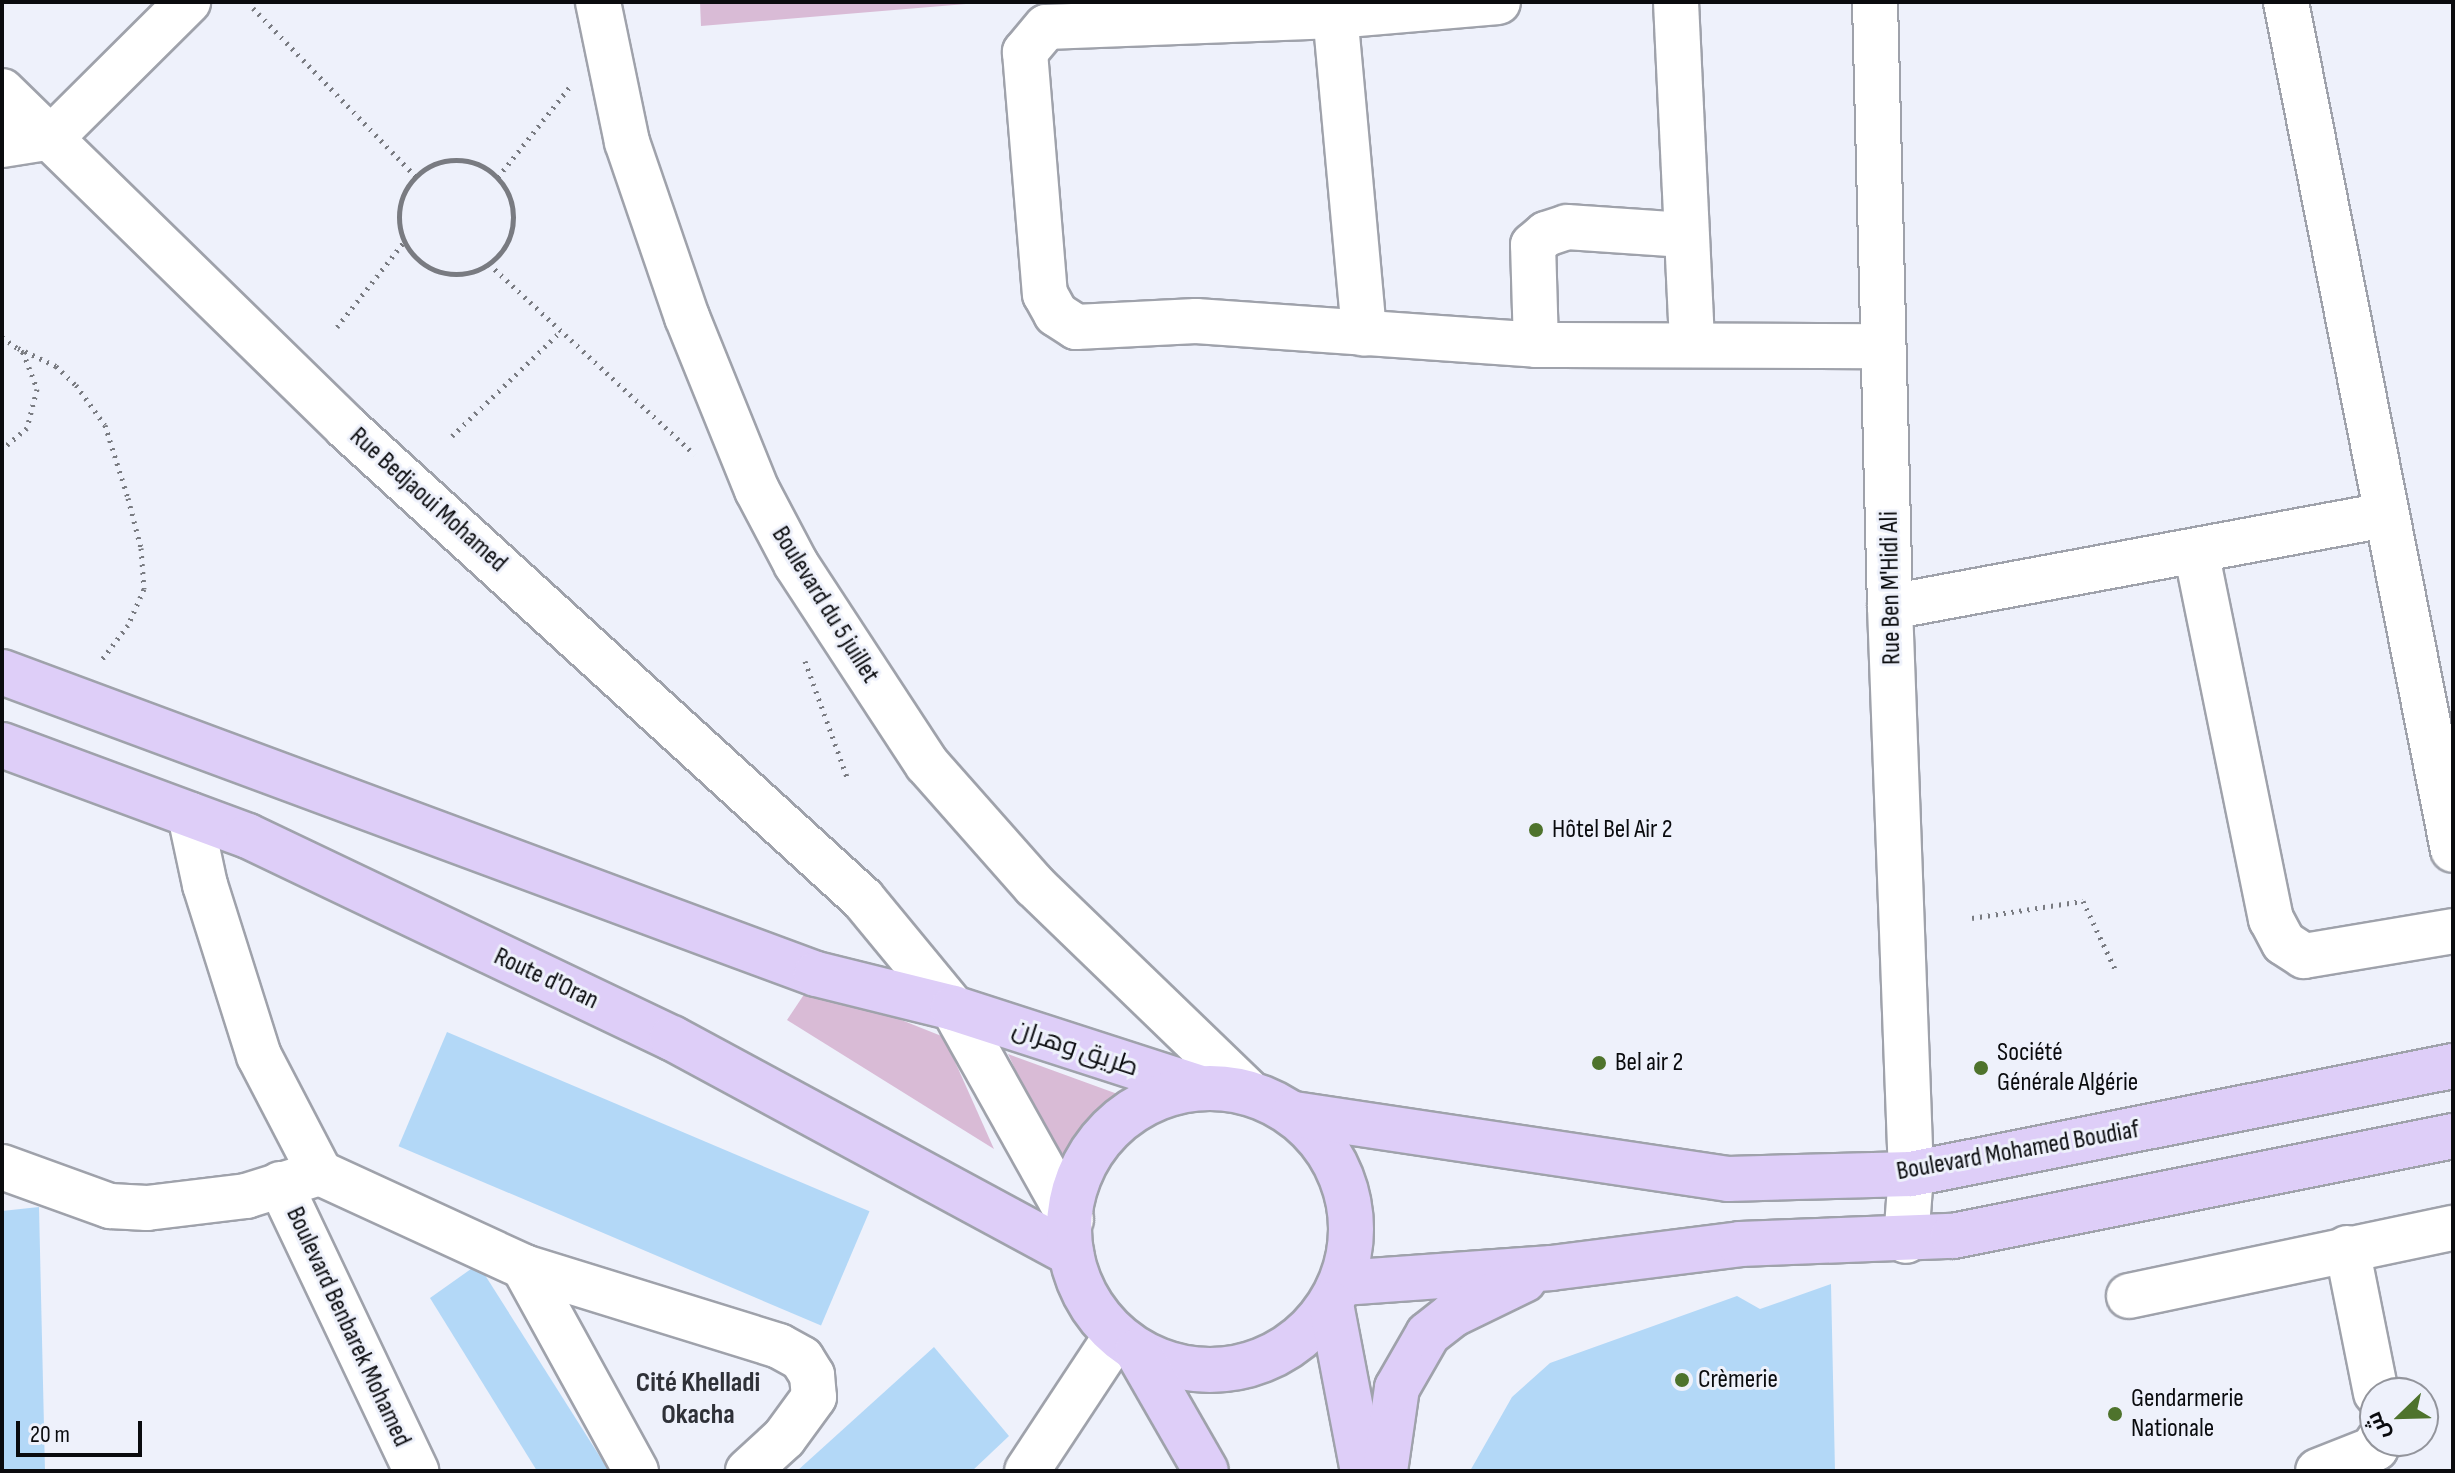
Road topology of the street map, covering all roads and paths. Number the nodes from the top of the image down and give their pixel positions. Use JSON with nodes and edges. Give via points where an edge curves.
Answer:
{"nodes":[{"id":1,"x":188,"y":2,"type":"edge"},
{"id":2,"x":598,"y":2,"type":"edge"},
{"id":3,"x":1498,"y":2,"type":"edge"},
{"id":4,"x":1676,"y":2,"type":"edge"},
{"id":5,"x":1875,"y":2,"type":"edge"},
{"id":6,"x":2286,"y":2,"type":"edge"},
{"id":7,"x":1436,"y":4,"type":"edge"},
{"id":8,"x":253,"y":8,"type":"dead end"},
{"id":9,"x":1335,"y":9,"type":"edge"},
{"id":10,"x":1045,"y":15,"type":"edge"},
{"id":11,"x":580,"y":73,"type":"dead end"},
{"id":12,"x":2,"y":91,"type":"edge"},
{"id":13,"x":52,"y":137,"type":"junction"},
{"id":14,"x":2,"y":145,"type":"edge"},
{"id":15,"x":415,"y":176,"type":"junction"},
{"id":16,"x":498,"y":177,"type":"junction"},
{"id":17,"x":1685,"y":235,"type":"junction"},
{"id":18,"x":404,"y":242,"type":"junction"},
{"id":19,"x":489,"y":264,"type":"junction"},
{"id":20,"x":337,"y":327,"type":"dead end"},
{"id":21,"x":561,"y":331,"type":"junction"},
{"id":22,"x":1364,"y":334,"type":"junction"},
{"id":23,"x":2,"y":337,"type":"edge"},
{"id":24,"x":1536,"y":345,"type":"junction"},
{"id":25,"x":1692,"y":345,"type":"junction"},
{"id":26,"x":1882,"y":346,"type":"junction"},
{"id":27,"x":18,"y":348,"type":"junction"},
{"id":28,"x":452,"y":436,"type":"dead end"},
{"id":29,"x":2,"y":449,"type":"edge"},
{"id":30,"x":705,"y":465,"type":"dead end"},
{"id":31,"x":2385,"y":515,"type":"junction"},
{"id":32,"x":2196,"y":551,"type":"junction"},
{"id":33,"x":1890,"y":607,"type":"junction"},
{"id":34,"x":2,"y":672,"type":"edge"},
{"id":35,"x":73,"y":698,"type":"junction"},
{"id":36,"x":2,"y":745,"type":"edge"},
{"id":37,"x":190,"y":815,"type":"junction"},
{"id":38,"x":2453,"y":850,"type":"edge"},
{"id":39,"x":1972,"y":918,"type":"dead end"},
{"id":40,"x":2453,"y":931,"type":"edge"},
{"id":41,"x":2115,"y":969,"type":"dead end"},
{"id":42,"x":953,"y":1008,"type":"junction"},
{"id":43,"x":2453,"y":1066,"type":"edge"},
{"id":44,"x":1197,"y":1087,"type":"junction"},
{"id":45,"x":1248,"y":1092,"type":"junction"},
{"id":46,"x":1294,"y":1114,"type":"junction"},
{"id":47,"x":2453,"y":1136,"type":"edge"},
{"id":48,"x":2,"y":1167,"type":"edge"},
{"id":49,"x":1911,"y":1174,"type":"junction"},
{"id":50,"x":300,"y":1178,"type":"junction"},
{"id":51,"x":2453,"y":1228,"type":"edge"},
{"id":52,"x":1071,"y":1236,"type":"junction"},
{"id":53,"x":1906,"y":1241,"type":"junction"},
{"id":54,"x":2347,"y":1248,"type":"junction"},
{"id":55,"x":524,"y":1267,"type":"junction"},
{"id":56,"x":1551,"y":1268,"type":"junction"},
{"id":57,"x":1336,"y":1294,"type":"junction"},
{"id":58,"x":2129,"y":1296,"type":"dead end"},
{"id":59,"x":1126,"y":1343,"type":"junction"},
{"id":60,"x":2373,"y":1377,"type":"edge"},
{"id":61,"x":2359,"y":1455,"type":"edge"},
{"id":62,"x":416,"y":1471,"type":"edge"},
{"id":63,"x":636,"y":1471,"type":"edge"},
{"id":64,"x":748,"y":1471,"type":"edge"},
{"id":65,"x":1027,"y":1471,"type":"edge"},
{"id":66,"x":1206,"y":1471,"type":"edge"},
{"id":67,"x":1363,"y":1471,"type":"edge"},
{"id":68,"x":1385,"y":1471,"type":"edge"},
{"id":69,"x":2318,"y":1471,"type":"edge"}],
"edges":[{"from":1,"to":13,"type":"street"},
{"from":2,"to":45,"type":"street","name":"Boulevard du 5 juillet","via":[[627,142],[687,317],[757,490],[796,564],[927,764],[1035,886]]},
{"from":3,"to":7,"type":"street"},
{"from":4,"to":17,"type":"street"},
{"from":5,"to":26,"type":"street","name":"Rue Ben M'Hidi Ali"},
{"from":6,"to":31,"type":"street"},
{"from":7,"to":9,"type":"street"},
{"from":8,"to":15,"type":"path"},
{"from":9,"to":10,"type":"street"},
{"from":9,"to":22,"type":"street"},
{"from":10,"to":22,"type":"street","via":[[1025,52],[1045,294],[1056,314],[1076,327],[1196,321]]},
{"from":11,"to":16,"type":"path"},
{"from":12,"to":13,"type":"street","name":"Rue Bedjaoui Mohamed"},
{"from":13,"to":14,"type":"street"},
{"from":13,"to":42,"type":"street","name":"Rue Bedjaoui Mohamed","via":[[346,427],[863,899]]},
{"from":15,"to":16,"type":"path","via":[[430,166],[464,160]]},
{"from":15,"to":18,"type":"path","via":[[399,207]]},
{"from":16,"to":19,"type":"path","via":[[513,213],[503,251]]},
{"from":17,"to":24,"type":"street","via":[[1567,227],[1546,234],[1533,245]]},
{"from":17,"to":25,"type":"street"},
{"from":18,"to":19,"type":"path","via":[[415,258],[442,272],[471,273]]},
{"from":18,"to":20,"type":"path"},
{"from":19,"to":21,"type":"path"},
{"from":21,"to":28,"type":"path"},
{"from":21,"to":30,"type":"path"},
{"from":22,"to":24,"type":"street"},
{"from":23,"to":27,"type":"path"},
{"from":24,"to":25,"type":"street"},
{"from":25,"to":26,"type":"street"},
{"from":26,"to":33,"type":"street","name":"Rue Ben M'Hidi Ali"},
{"from":27,"to":29,"type":"path","via":[[33,370],[35,409],[27,428]]},
{"from":27,"to":35,"type":"path","via":[[56,366],[105,425],[141,548],[144,589],[128,625]]},
{"from":31,"to":32,"type":"street"},
{"from":31,"to":38,"type":"street"},
{"from":32,"to":33,"type":"street"},
{"from":32,"to":40,"type":"street","via":[[2271,919],[2284,943],[2304,956]]},
{"from":33,"to":49,"type":"street","name":"Rue Ben M'Hidi Ali"},
{"from":34,"to":35,"type":"main road"},
{"from":35,"to":42,"type":"main road","via":[[816,974]]},
{"from":36,"to":37,"type":"main road","name":"Route d'Oran"},
{"from":37,"to":50,"type":"street","name":"Boulevard Benbarek Mohamed","via":[[205,885]]},
{"from":37,"to":52,"type":"main road","name":"Route d'Oran","via":[[248,836],[672,1038]]},
{"from":39,"to":41,"type":"path","via":[[2083,901]]},
{"from":42,"to":44,"type":"main road","name":"طريق وهران"},
{"from":42,"to":52,"type":"street","name":"Rue Bedjaoui Mohamed"},
{"from":43,"to":49,"type":"main road","name":"Boulevard Mohamed Boudiaf"},
{"from":44,"to":45,"type":"main road"},
{"from":44,"to":52,"type":"main road","via":[[1155,1098],[1119,1121],[1090,1154],[1073,1194]]},
{"from":45,"to":46,"type":"main road"},
{"from":46,"to":49,"type":"main road","name":"Boulevard Mohamed Boudiaf","via":[[1728,1179]]},
{"from":46,"to":57,"type":"main road","via":[[1321,1141],[1340,1173],[1351,1209],[1351,1247]]},
{"from":47,"to":53,"type":"main road"},
{"from":48,"to":50,"type":"street","via":[[67,1194],[135,1207],[210,1203]]},
{"from":49,"to":53,"type":"street","name":"Rue Ben M'Hidi Ali"},
{"from":50,"to":55,"type":"street"},
{"from":50,"to":62,"type":"street","name":"Boulevard Benbarek Mohamed"},
{"from":51,"to":54,"type":"street"},
{"from":52,"to":59,"type":"main road","via":[[1093,1309]]},
{"from":53,"to":56,"type":"main road","via":[[1740,1244]]},
{"from":54,"to":58,"type":"street"},
{"from":54,"to":60,"type":"street"},
{"from":55,"to":63,"type":"street"},
{"from":55,"to":64,"type":"street","via":[[779,1346],[802,1359],[812,1375],[814,1397],[784,1438]]},
{"from":56,"to":57,"type":"main road"},
{"from":56,"to":68,"type":"main road","via":[[1481,1299],[1428,1334],[1397,1388]]},
{"from":57,"to":59,"type":"main road","via":[[1308,1333],[1278,1355],[1244,1368],[1207,1372],[1171,1366]]},
{"from":57,"to":67,"type":"main road"},
{"from":59,"to":65,"type":"street"},
{"from":59,"to":66,"type":"main road"},
{"from":61,"to":69,"type":"street"}]}
